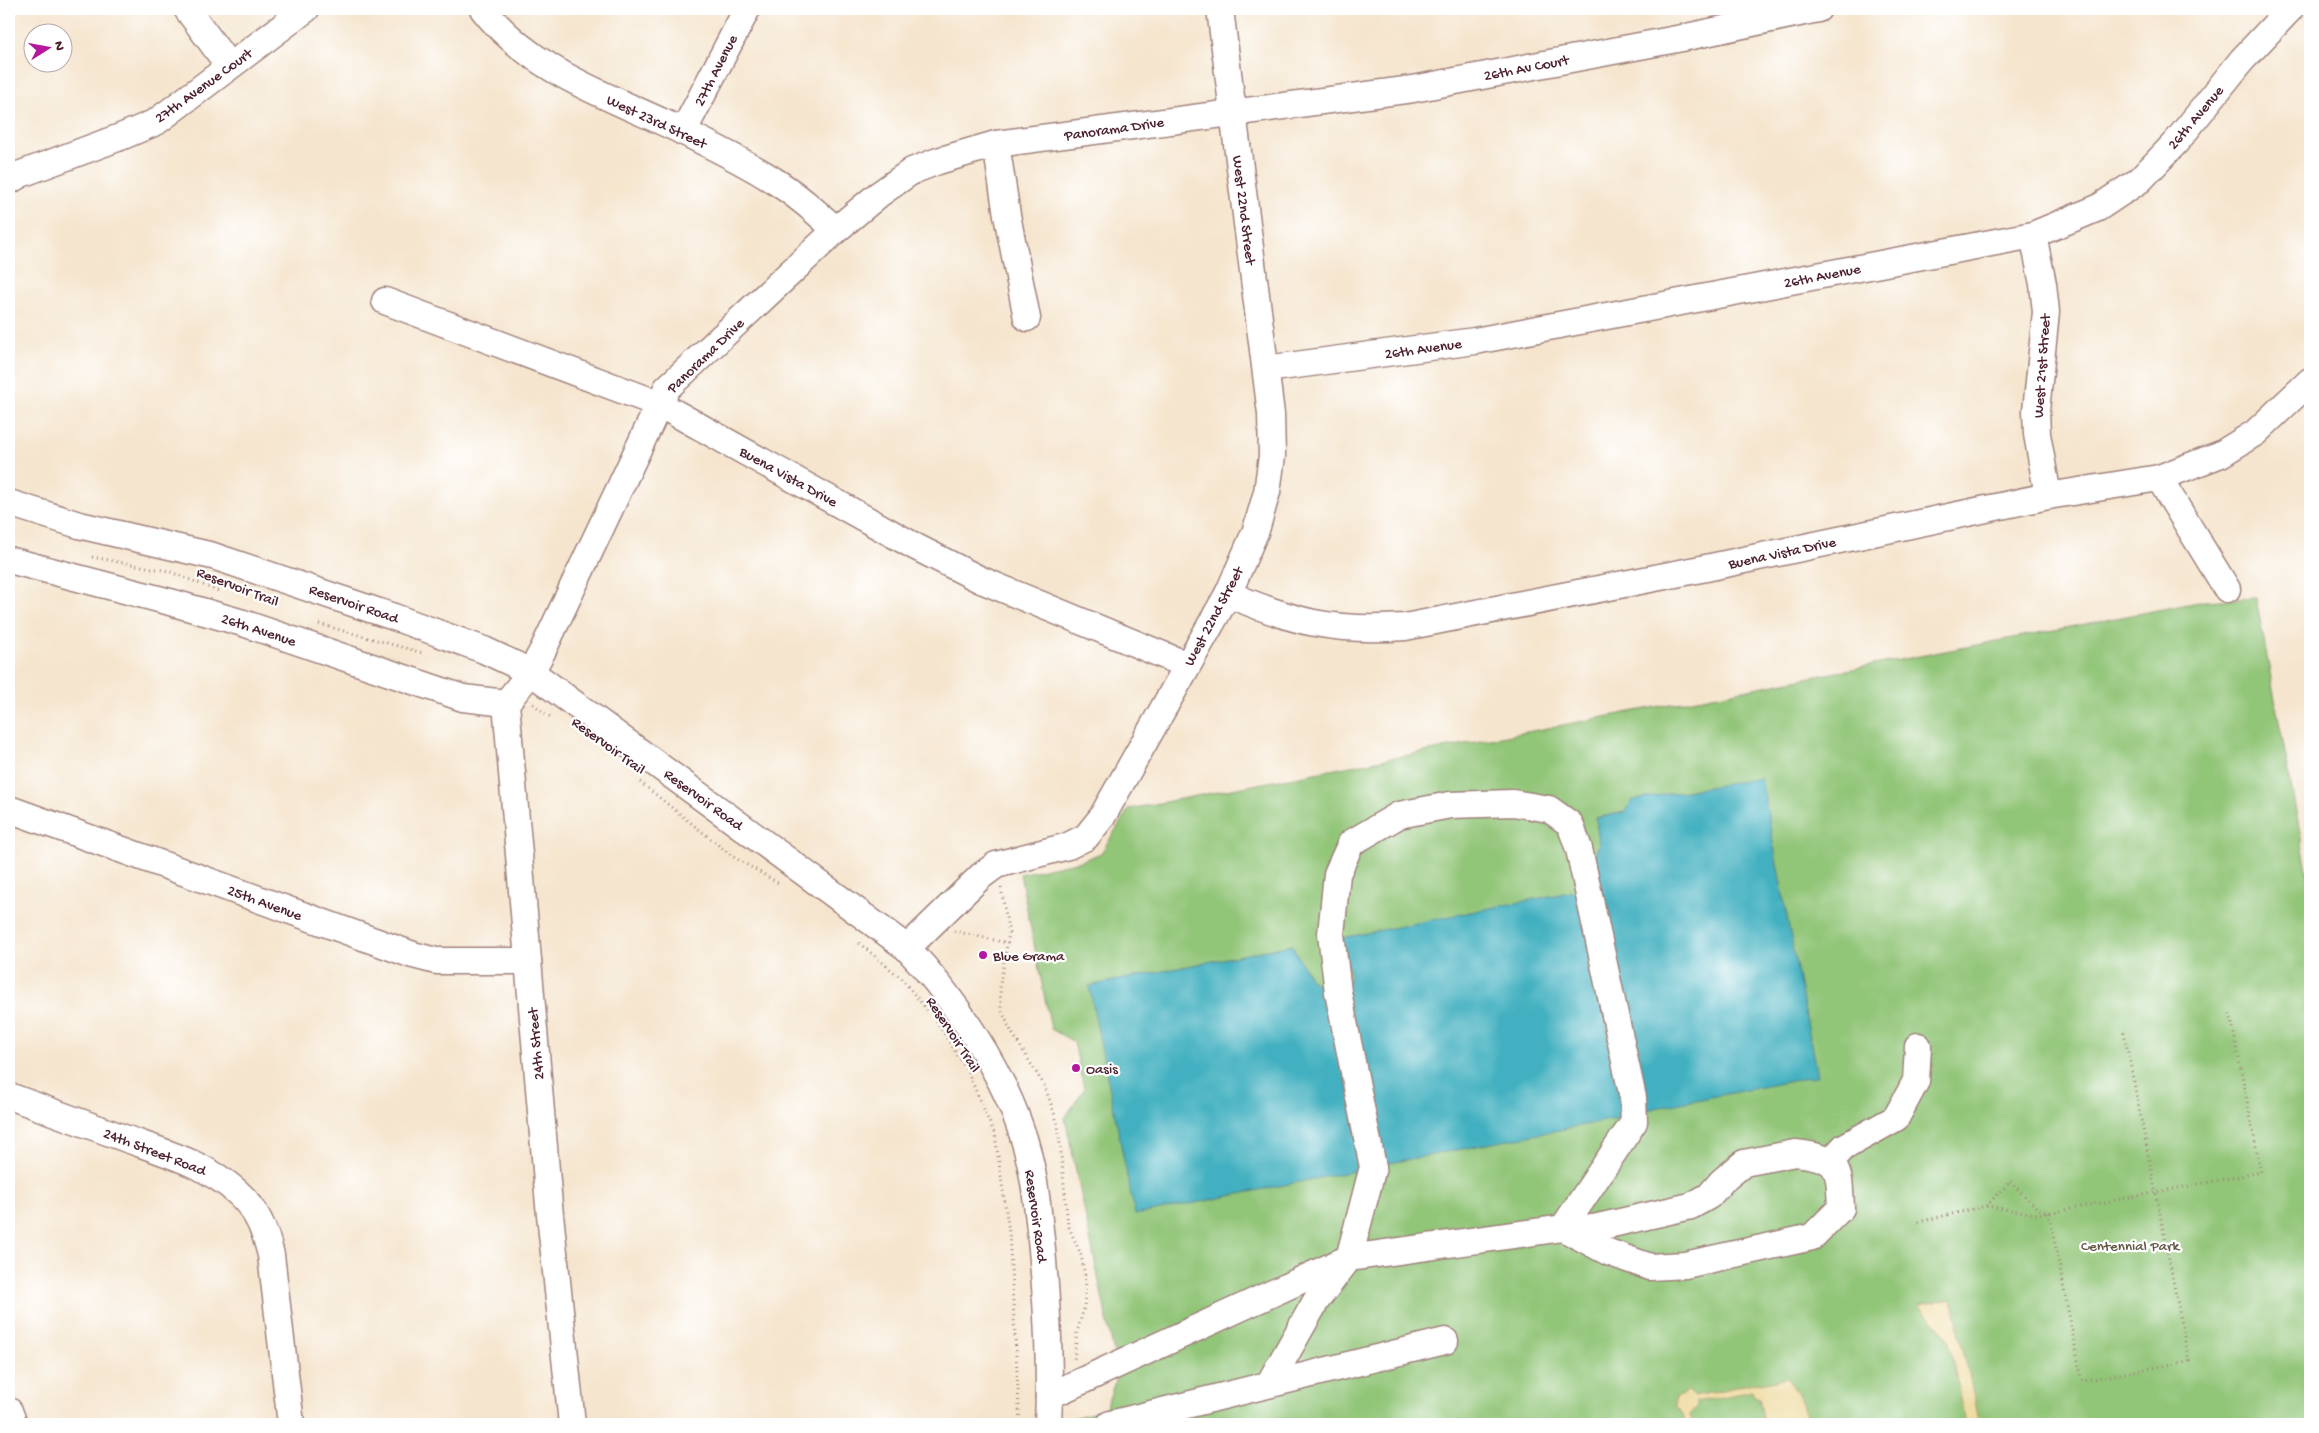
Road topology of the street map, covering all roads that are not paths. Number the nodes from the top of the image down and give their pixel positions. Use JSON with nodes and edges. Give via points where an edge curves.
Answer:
{"nodes":[{"id":1,"x":187,"y":9,"type":"edge"},
{"id":2,"x":306,"y":9,"type":"edge"},
{"id":3,"x":483,"y":9,"type":"edge"},
{"id":4,"x":747,"y":9,"type":"edge"},
{"id":5,"x":1220,"y":9,"type":"edge"},
{"id":6,"x":1818,"y":9,"type":"edge"},
{"id":7,"x":2290,"y":9,"type":"edge"},
{"id":8,"x":229,"y":66,"type":"junction"},
{"id":9,"x":1233,"y":112,"type":"junction"},
{"id":10,"x":683,"y":132,"type":"junction"},
{"id":11,"x":996,"y":144,"type":"junction"},
{"id":12,"x":9,"y":181,"type":"edge"},
{"id":13,"x":836,"y":230,"type":"junction"},
{"id":14,"x":2032,"y":235,"type":"junction"},
{"id":15,"x":384,"y":301,"type":"dead end"},
{"id":16,"x":1027,"y":318,"type":"dead end"},
{"id":17,"x":1266,"y":369,"type":"junction"},
{"id":18,"x":2310,"y":381,"type":"edge"},
{"id":19,"x":659,"y":404,"type":"junction"},
{"id":20,"x":2159,"y":478,"type":"junction"},
{"id":21,"x":2048,"y":496,"type":"junction"},
{"id":22,"x":9,"y":503,"type":"edge"},
{"id":23,"x":9,"y":560,"type":"edge"},
{"id":24,"x":2227,"y":589,"type":"dead end"},
{"id":25,"x":1228,"y":594,"type":"junction"},
{"id":26,"x":1187,"y":665,"type":"junction"},
{"id":27,"x":518,"y":689,"type":"junction"},
{"id":28,"x":9,"y":809,"type":"edge"},
{"id":29,"x":907,"y":948,"type":"junction"},
{"id":30,"x":528,"y":961,"type":"junction"},
{"id":31,"x":1918,"y":1046,"type":"dead end"},
{"id":32,"x":9,"y":1096,"type":"edge"},
{"id":33,"x":1830,"y":1162,"type":"junction"},
{"id":34,"x":1563,"y":1228,"type":"junction"},
{"id":35,"x":1349,"y":1258,"type":"junction"},
{"id":36,"x":1445,"y":1340,"type":"dead end"},
{"id":37,"x":1269,"y":1384,"type":"junction"},
{"id":38,"x":1049,"y":1396,"type":"junction"},
{"id":39,"x":9,"y":1410,"type":"edge"},
{"id":40,"x":14,"y":1424,"type":"edge"},
{"id":41,"x":291,"y":1424,"type":"edge"},
{"id":42,"x":572,"y":1424,"type":"edge"},
{"id":43,"x":1048,"y":1424,"type":"edge"},
{"id":44,"x":1110,"y":1424,"type":"edge"}],
"edges":[{"from":1,"to":8,"type":"street"},
{"from":2,"to":8,"type":"street","name":"27th Avenue Court"},
{"from":3,"to":10,"type":"street","name":"West 23rd Street","via":[[539,62],[609,99]]},
{"from":4,"to":10,"type":"street","name":"27th Avenue"},
{"from":5,"to":9,"type":"street","name":"West 22nd Street"},
{"from":6,"to":9,"type":"street","name":"26th Av Court","via":[[1413,89]]},
{"from":7,"to":14,"type":"street","name":"26th Avenue","via":[[2140,180],[2098,208]]},
{"from":8,"to":12,"type":"street","name":"27th Avenue Court","via":[[156,122]]},
{"from":9,"to":11,"type":"street","name":"Panorama Drive"},
{"from":9,"to":17,"type":"street","name":"West 22nd Street"},
{"from":10,"to":13,"type":"street","name":"West 23rd Street","via":[[772,179]]},
{"from":11,"to":13,"type":"street","name":"Panorama Drive","via":[[912,172]]},
{"from":11,"to":16,"type":"street"},
{"from":13,"to":19,"type":"street","name":"Panorama Drive","via":[[667,388]]},
{"from":14,"to":17,"type":"street","name":"26th Avenue","via":[[1475,341]]},
{"from":14,"to":21,"type":"street","name":"West 21st Street","via":[[2046,312],[2036,411]]},
{"from":15,"to":19,"type":"street","name":"Buena Vista Drive"},
{"from":17,"to":25,"type":"street","name":"West 22nd Street","via":[[1272,456],[1267,492],[1256,530]]},
{"from":18,"to":20,"type":"street","name":"Buena Vista Drive","via":[[2248,437],[2221,454]]},
{"from":19,"to":26,"type":"street","name":"Buena Vista Drive","via":[[979,579]]},
{"from":19,"to":27,"type":"street","name":"Panorama Drive"},
{"from":20,"to":21,"type":"street","name":"Buena Vista Drive"},
{"from":20,"to":24,"type":"street"},
{"from":21,"to":25,"type":"street","name":"Buena Vista Drive","via":[[1405,627],[1368,630],[1319,625],[1263,609]]},
{"from":22,"to":27,"type":"street","name":"Reservoir Road","via":[[80,525],[213,556],[394,616],[484,650]]},
{"from":23,"to":27,"type":"street","name":"26th Avenue","via":[[243,623],[463,698]]},
{"from":25,"to":26,"type":"street","name":"West 22nd Street"},
{"from":26,"to":29,"type":"street","name":"West 22nd Street","via":[[1102,817],[1086,837],[1068,846],[996,865],[980,876]]},
{"from":27,"to":29,"type":"street","name":"Reservoir Road"},
{"from":27,"to":30,"type":"street","name":"24th Street"},
{"from":28,"to":30,"type":"street","name":"25th Avenue","via":[[413,955],[436,961]]},
{"from":29,"to":38,"type":"street","name":"Reservoir Road","via":[[935,978],[964,1020],[1000,1082],[1021,1127],[1036,1190],[1048,1308]]},
{"from":30,"to":42,"type":"street","name":"24th Street"},
{"from":31,"to":33,"type":"street","via":[[1916,1081],[1896,1118],[1844,1147]]},
{"from":32,"to":41,"type":"street","name":"24th Street Road","via":[[212,1173],[239,1193],[266,1233]]},
{"from":33,"to":34,"type":"street","via":[[1820,1156],[1795,1153],[1744,1163],[1709,1196],[1691,1206],[1594,1228]]},
{"from":33,"to":34,"type":"street","via":[[1838,1174],[1841,1208],[1812,1237],[1684,1265],[1650,1267],[1608,1252]]},
{"from":34,"to":35,"type":"street"},
{"from":34,"to":35,"type":"street","via":[[1634,1122],[1633,1098],[1579,849],[1570,824],[1550,810],[1513,803],[1450,805],[1399,815],[1359,838],[1351,843],[1337,874],[1331,934],[1338,992],[1373,1167]]},
{"from":35,"to":37,"type":"street","via":[[1316,1301]]},
{"from":35,"to":38,"type":"street"},
{"from":36,"to":37,"type":"street"},
{"from":37,"to":44,"type":"street"},
{"from":38,"to":43,"type":"street","name":"Reservoir Road"},
{"from":39,"to":40,"type":"street"}]}
